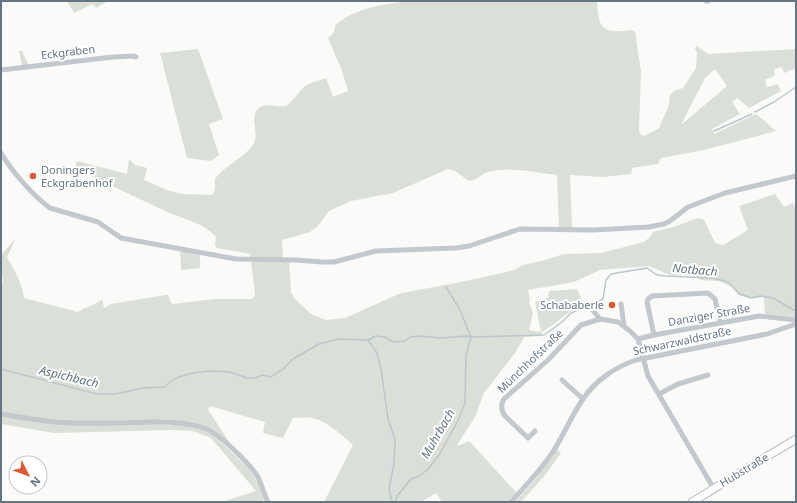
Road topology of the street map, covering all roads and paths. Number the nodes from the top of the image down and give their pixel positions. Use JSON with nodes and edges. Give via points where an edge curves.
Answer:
{"nodes":[{"id":1,"x":136,"y":57,"type":"dead end"},
{"id":2,"x":1,"y":70,"type":"edge"},
{"id":3,"x":1,"y":153,"type":"edge"},
{"id":4,"x":796,"y":176,"type":"edge"},
{"id":5,"x":621,"y":304,"type":"dead end"},
{"id":6,"x":590,"y":307,"type":"dead end"},
{"id":7,"x":784,"y":318,"type":"junction"},
{"id":8,"x":600,"y":319,"type":"junction"},
{"id":9,"x":796,"y":320,"type":"edge"},
{"id":10,"x":720,"y":322,"type":"junction"},
{"id":11,"x":796,"y":324,"type":"edge"},
{"id":12,"x":624,"y":326,"type":"junction"},
{"id":13,"x":783,"y":328,"type":"junction"},
{"id":14,"x":654,"y":335,"type":"junction"},
{"id":15,"x":638,"y":339,"type":"junction"},
{"id":16,"x":642,"y":359,"type":"junction"},
{"id":17,"x":708,"y":375,"type":"dead end"},
{"id":18,"x":562,"y":380,"type":"dead end"},
{"id":19,"x":659,"y":394,"type":"junction"},
{"id":20,"x":583,"y":399,"type":"junction"},
{"id":21,"x":1,"y":414,"type":"edge"},
{"id":22,"x":535,"y":431,"type":"dead end"},
{"id":23,"x":796,"y":439,"type":"edge"},
{"id":24,"x":714,"y":488,"type":"junction"},
{"id":25,"x":268,"y":502,"type":"edge"},
{"id":26,"x":511,"y":502,"type":"edge"},
{"id":27,"x":692,"y":502,"type":"edge"}],
"edges":[{"from":1,"to":2,"type":"street","name":"Eckgraben","via":[[112,57]]},
{"from":3,"to":4,"type":"street","via":[[15,173],[50,208],[98,222],[122,238],[236,259],[322,262],[334,262],[376,252],[469,246],[520,229],[594,230],[649,227],[664,224],[697,203],[725,193]]},
{"from":5,"to":12,"type":"street"},
{"from":6,"to":8,"type":"street"},
{"from":7,"to":9,"type":"street","name":"Danziger Straße"},
{"from":7,"to":10,"type":"street","name":"Danziger Straße","via":[[758,316]]},
{"from":7,"to":13,"type":"street","via":[[786,325]]},
{"from":8,"to":12,"type":"street","name":"Münchhofstraße","via":[[618,322]]},
{"from":8,"to":22,"type":"street","name":"Münchhofstraße","via":[[581,325],[548,360],[502,402],[502,412],[528,438]]},
{"from":10,"to":14,"type":"street","name":"Danziger Straße"},
{"from":10,"to":14,"type":"street","via":[[715,299],[708,293],[652,296],[648,302]]},
{"from":11,"to":13,"type":"street","name":"Schwarzwaldstraße"},
{"from":12,"to":15,"type":"street","name":"Münchhofstraße"},
{"from":13,"to":16,"type":"street","name":"Schwarzwaldstraße","via":[[767,334]]},
{"from":14,"to":15,"type":"street","name":"Danziger Straße"},
{"from":15,"to":16,"type":"street"},
{"from":16,"to":19,"type":"street","via":[[648,376]]},
{"from":16,"to":20,"type":"street","name":"Schwarzwaldstraße","via":[[610,372]]},
{"from":17,"to":19,"type":"street","via":[[678,384]]},
{"from":18,"to":20,"type":"street"},
{"from":19,"to":24,"type":"street"},
{"from":20,"to":26,"type":"street","name":"Schwarzwaldstraße","via":[[540,471]]},
{"from":21,"to":25,"type":"street","via":[[73,424],[170,422],[205,428],[225,442],[249,465],[257,476]]},
{"from":23,"to":24,"type":"main road","name":"Hubstraße"},
{"from":24,"to":27,"type":"main road","name":"Hubstraße"}]}
